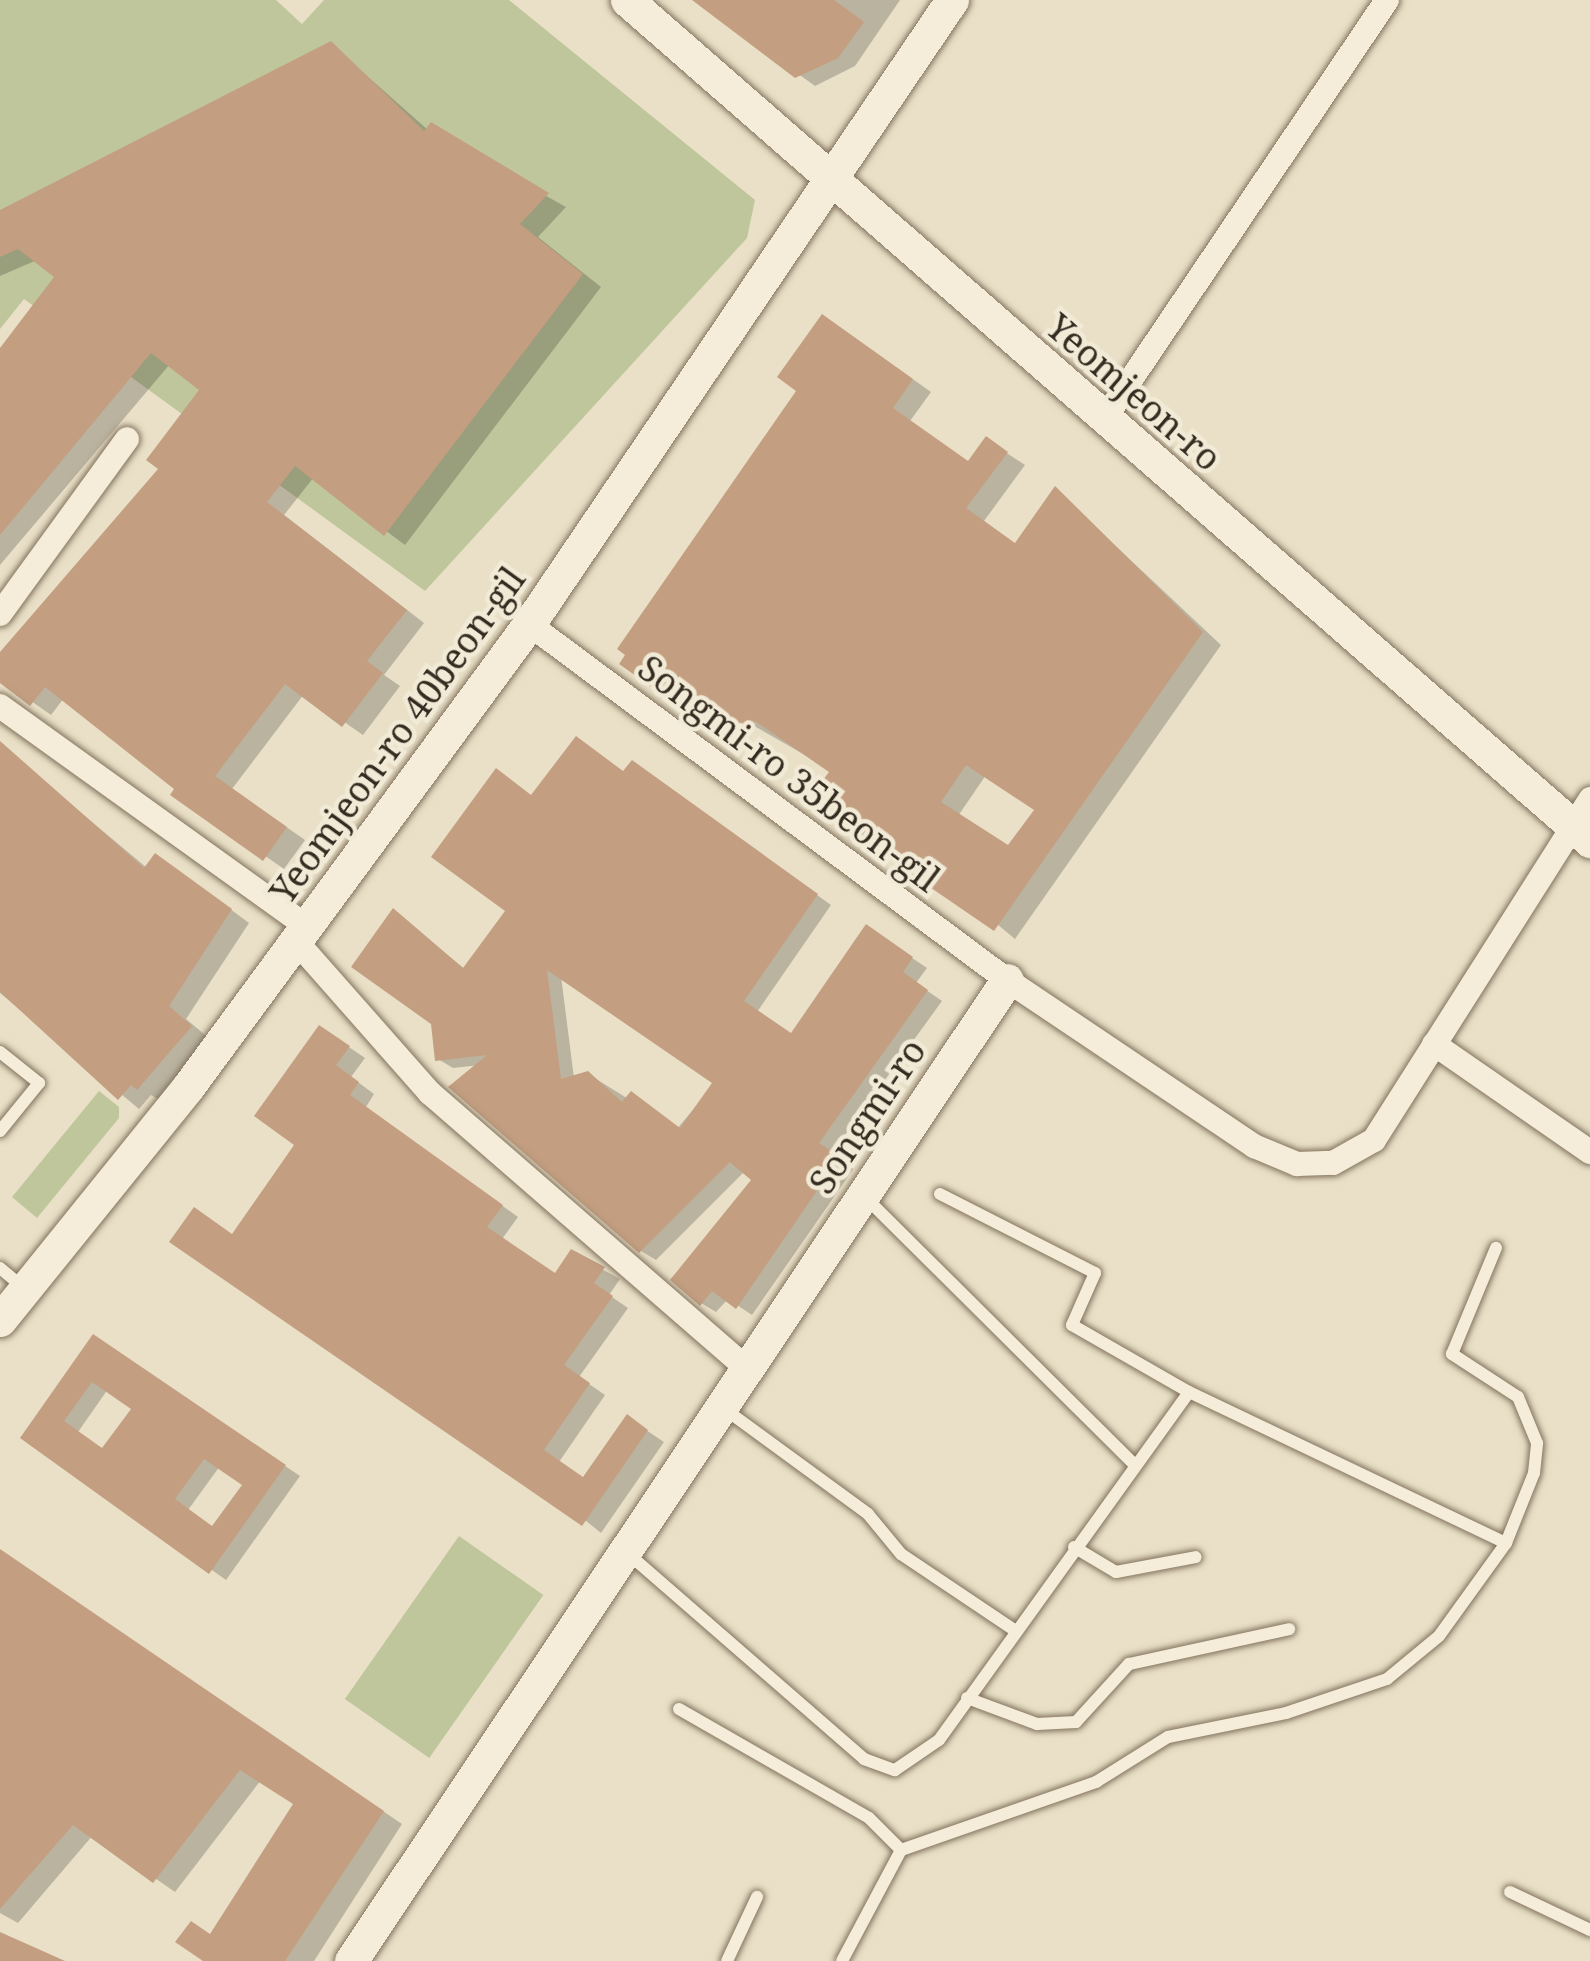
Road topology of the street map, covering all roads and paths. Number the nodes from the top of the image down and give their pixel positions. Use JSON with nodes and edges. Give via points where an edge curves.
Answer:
{"nodes":[{"id":1,"x":627,"y":0,"type":"edge"},
{"id":2,"x":952,"y":0,"type":"edge"},
{"id":3,"x":1387,"y":0,"type":"edge"},
{"id":4,"x":830,"y":177,"type":"junction"},
{"id":5,"x":1105,"y":418,"type":"junction"},
{"id":6,"x":127,"y":439,"type":"dead end"},
{"id":7,"x":0,"y":614,"type":"edge"},
{"id":8,"x":529,"y":624,"type":"junction"},
{"id":9,"x":0,"y":706,"type":"edge"},
{"id":10,"x":1584,"y":822,"type":"edge"},
{"id":11,"x":300,"y":933,"type":"junction"},
{"id":12,"x":1006,"y":980,"type":"junction"},
{"id":13,"x":1434,"y":1044,"type":"junction"},
{"id":14,"x":0,"y":1052,"type":"edge"},
{"id":15,"x":0,"y":1131,"type":"edge"},
{"id":16,"x":1590,"y":1152,"type":"edge"},
{"id":17,"x":862,"y":1194,"type":"junction"},
{"id":18,"x":940,"y":1194,"type":"dead end"},
{"id":19,"x":1496,"y":1248,"type":"dead end"},
{"id":20,"x":13,"y":1278,"type":"edge"},
{"id":21,"x":0,"y":1320,"type":"edge"},
{"id":22,"x":746,"y":1368,"type":"junction"},
{"id":23,"x":1189,"y":1392,"type":"junction"},
{"id":24,"x":721,"y":1406,"type":"junction"},
{"id":25,"x":1134,"y":1464,"type":"junction"},
{"id":26,"x":1506,"y":1544,"type":"junction"},
{"id":27,"x":1074,"y":1547,"type":"junction"},
{"id":28,"x":625,"y":1550,"type":"junction"},
{"id":29,"x":1196,"y":1557,"type":"dead end"},
{"id":30,"x":1289,"y":1629,"type":"dead end"},
{"id":31,"x":1014,"y":1630,"type":"junction"},
{"id":32,"x":968,"y":1698,"type":"junction"},
{"id":33,"x":679,"y":1709,"type":"dead end"},
{"id":34,"x":901,"y":1850,"type":"junction"},
{"id":35,"x":1510,"y":1892,"type":"dead end"},
{"id":36,"x":757,"y":1897,"type":"dead end"},
{"id":37,"x":1590,"y":1930,"type":"edge"},
{"id":38,"x":351,"y":1961,"type":"edge"},
{"id":39,"x":727,"y":1961,"type":"edge"},
{"id":40,"x":842,"y":1961,"type":"edge"}],
"edges":[{"from":1,"to":4,"type":"street","name":"Yeomjeon-ro"},
{"from":2,"to":4,"type":"street","name":"Yeomjeon-ro 40beon-gil"},
{"from":3,"to":5,"type":"street"},
{"from":4,"to":5,"type":"street","name":"Yeomjeon-ro"},
{"from":4,"to":8,"type":"street","name":"Yeomjeon-ro 40beon-gil"},
{"from":5,"to":10,"type":"street","name":"Yeomjeon-ro"},
{"from":6,"to":7,"type":"street"},
{"from":8,"to":11,"type":"street","name":"Yeomjeon-ro 40beon-gil"},
{"from":8,"to":12,"type":"street","name":"Songmi-ro 35beon-gil"},
{"from":9,"to":11,"type":"street"},
{"from":10,"to":13,"type":"street"},
{"from":11,"to":20,"type":"street","name":"Yeomjeon-ro 40beon-gil"},
{"from":11,"to":22,"type":"street","via":[[430,1093]]},
{"from":12,"to":13,"type":"street","via":[[1254,1146],[1297,1164],[1333,1163],[1373,1140]]},
{"from":12,"to":17,"type":"street","name":"Songmi-ro"},
{"from":13,"to":16,"type":"street"},
{"from":14,"to":15,"type":"lane","via":[[39,1083]]},
{"from":17,"to":22,"type":"street","name":"Songmi-ro"},
{"from":17,"to":25,"type":"lane"},
{"from":18,"to":23,"type":"lane","via":[[1095,1273],[1072,1325]]},
{"from":19,"to":26,"type":"lane","via":[[1452,1354],[1518,1397],[1537,1443]]},
{"from":20,"to":21,"type":"street","name":"Yeomjeon-ro 40beon-gil"},
{"from":22,"to":24,"type":"street","name":"Songmi-ro"},
{"from":23,"to":25,"type":"lane"},
{"from":23,"to":26,"type":"lane"},
{"from":24,"to":28,"type":"street","name":"Songmi-ro"},
{"from":24,"to":31,"type":"lane","via":[[868,1514],[901,1554]]},
{"from":25,"to":27,"type":"lane"},
{"from":26,"to":34,"type":"lane","via":[[1438,1636],[1387,1679],[1286,1713],[1168,1737],[1096,1782]]},
{"from":27,"to":29,"type":"lane","via":[[1116,1572]]},
{"from":27,"to":31,"type":"lane"},
{"from":28,"to":32,"type":"lane","via":[[864,1759],[895,1770],[916,1762]]},
{"from":28,"to":38,"type":"street","name":"Songmi-ro"},
{"from":30,"to":32,"type":"lane","via":[[1129,1664],[1076,1722],[1036,1724]]},
{"from":31,"to":32,"type":"lane"},
{"from":33,"to":34,"type":"lane","via":[[868,1818]]},
{"from":34,"to":40,"type":"lane"},
{"from":35,"to":37,"type":"lane"},
{"from":36,"to":39,"type":"lane"}]}
